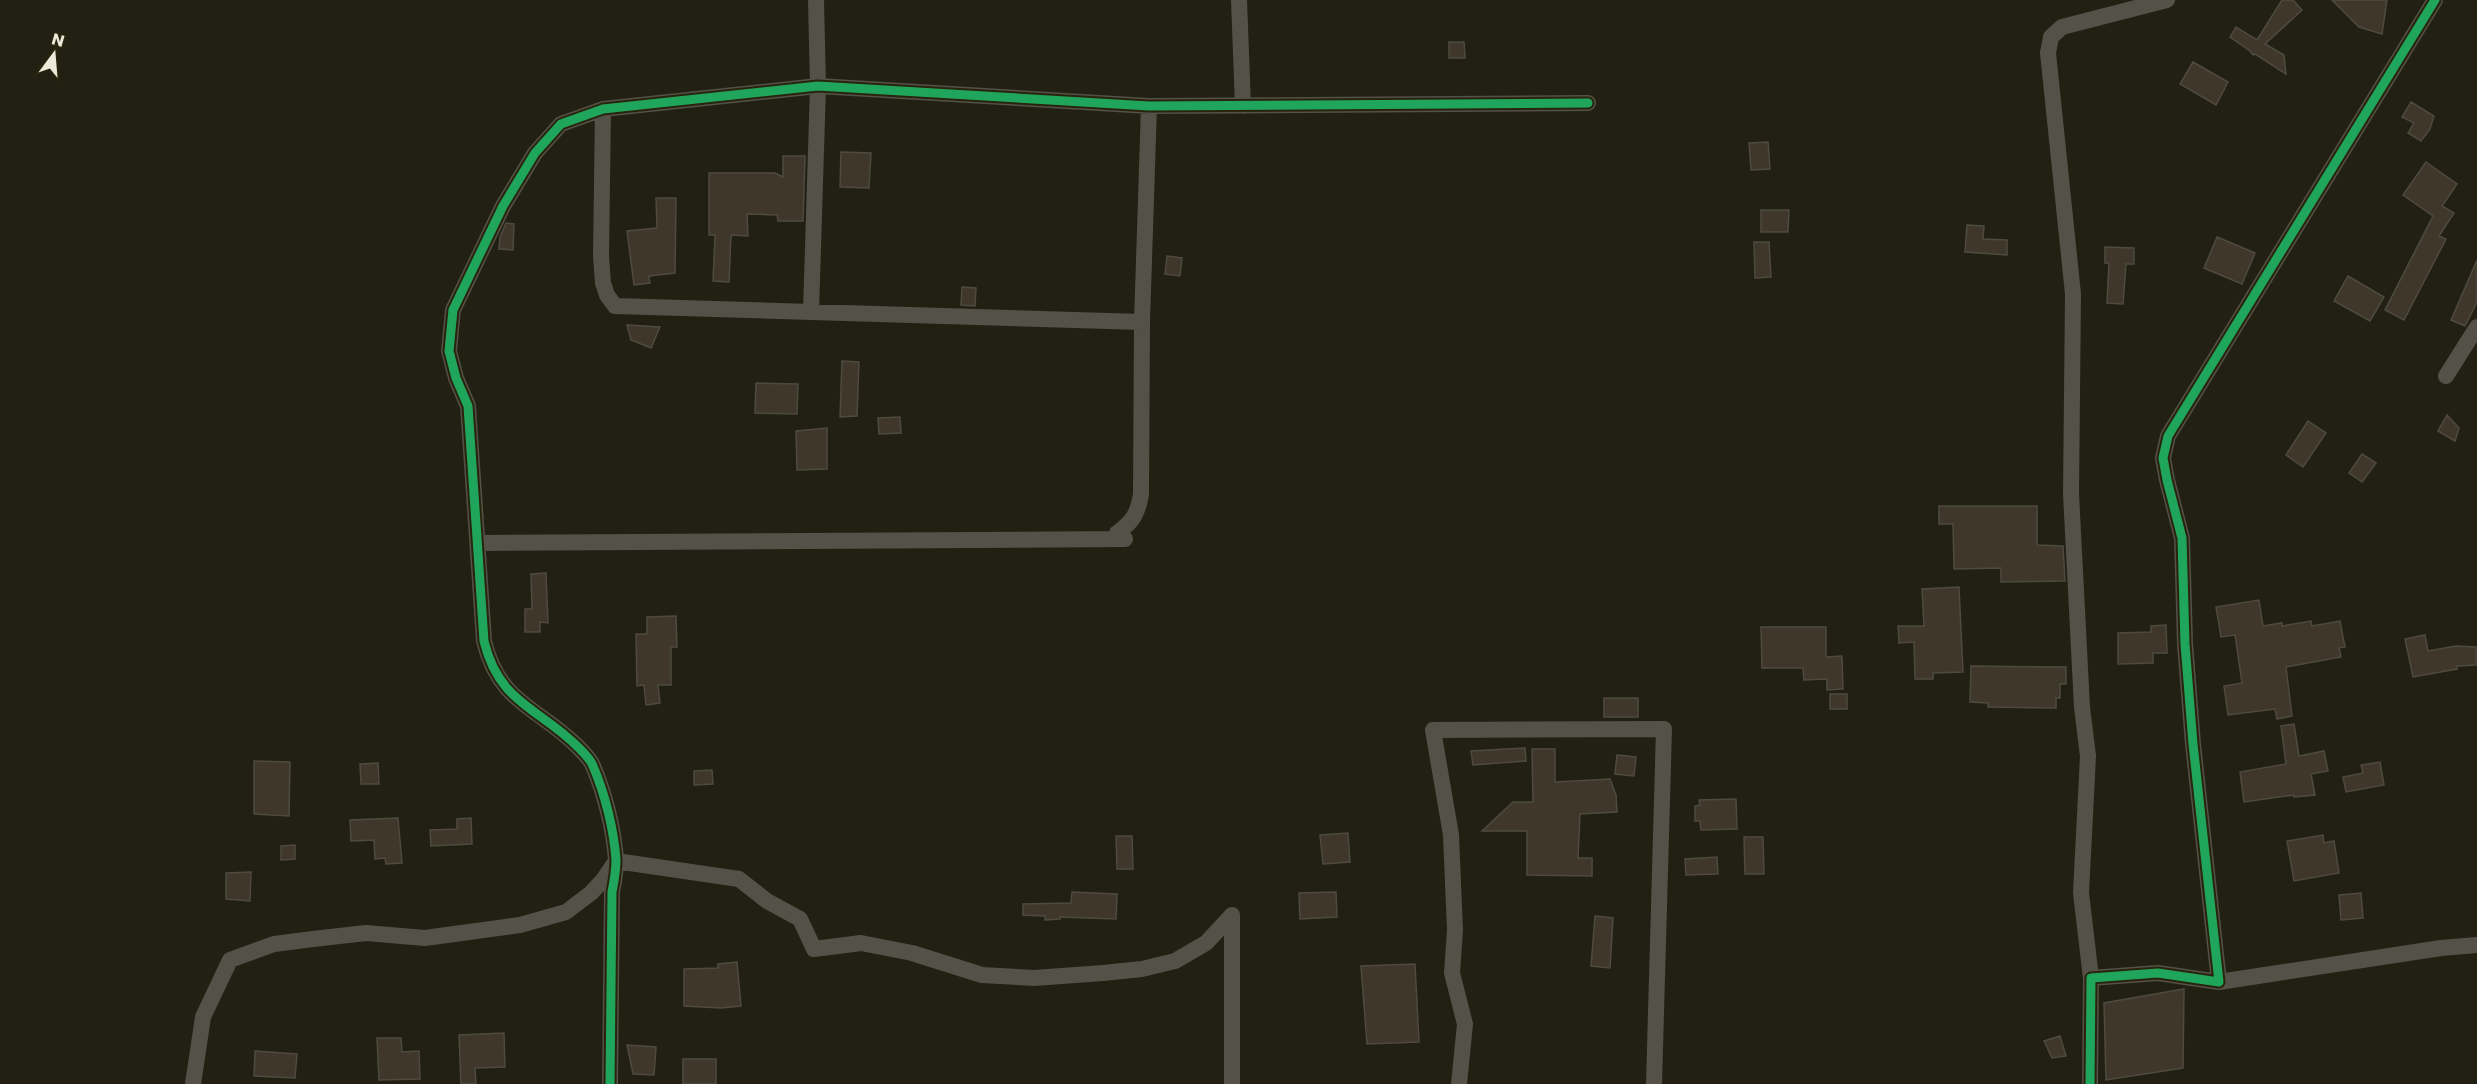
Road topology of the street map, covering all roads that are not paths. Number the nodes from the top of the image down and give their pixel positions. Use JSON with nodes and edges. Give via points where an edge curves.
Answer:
{"nodes":[{"id":1,"x":816,"y":0,"type":"edge"},
{"id":2,"x":1239,"y":0,"type":"edge"},
{"id":3,"x":2167,"y":0,"type":"edge"},
{"id":4,"x":2435,"y":0,"type":"edge"},
{"id":5,"x":818,"y":87,"type":"junction"},
{"id":6,"x":1588,"y":103,"type":"dead end"},
{"id":7,"x":1149,"y":106,"type":"junction"},
{"id":8,"x":1244,"y":106,"type":"junction"},
{"id":9,"x":603,"y":109,"type":"junction"},
{"id":10,"x":811,"y":312,"type":"junction"},
{"id":11,"x":1142,"y":322,"type":"junction"},
{"id":12,"x":2477,"y":327,"type":"edge"},
{"id":13,"x":2446,"y":376,"type":"dead end"},
{"id":14,"x":479,"y":543,"type":"junction"},
{"id":15,"x":616,"y":861,"type":"junction"},
{"id":16,"x":2477,"y":945,"type":"edge"},
{"id":17,"x":2091,"y":978,"type":"junction"},
{"id":18,"x":2219,"y":982,"type":"junction"},
{"id":19,"x":193,"y":1084,"type":"edge"},
{"id":20,"x":610,"y":1084,"type":"edge"},
{"id":21,"x":1232,"y":1084,"type":"edge"},
{"id":22,"x":1459,"y":1084,"type":"edge"},
{"id":23,"x":1654,"y":1084,"type":"edge"},
{"id":24,"x":2090,"y":1084,"type":"edge"}],
"edges":[{"from":1,"to":5,"type":"street"},
{"from":2,"to":8,"type":"street"},
{"from":3,"to":17,"type":"street","via":[[2062,27],[2051,37],[2048,53],[2073,294],[2071,494],[2088,756],[2081,893]]},
{"from":4,"to":18,"type":"street","via":[[2168,436],[2163,458],[2182,538],[2193,744]]},
{"from":5,"to":7,"type":"street"},
{"from":5,"to":9,"type":"street"},
{"from":5,"to":10,"type":"street"},
{"from":6,"to":8,"type":"street"},
{"from":7,"to":8,"type":"street"},
{"from":7,"to":11,"type":"street"},
{"from":9,"to":10,"type":"street","via":[[601,256],[603,283],[615,306]]},
{"from":9,"to":14,"type":"street","via":[[561,124],[535,153],[503,206],[453,310],[449,351],[468,406]]},
{"from":10,"to":11,"type":"street"},
{"from":11,"to":14,"type":"street","via":[[1141,494],[1138,513],[1117,533],[1125,539]]},
{"from":12,"to":13,"type":"street"},
{"from":14,"to":15,"type":"street","via":[[488,658],[511,695],[578,747],[593,764]]},
{"from":15,"to":19,"type":"street","via":[[591,894],[566,912],[520,925],[425,938],[366,933],[313,939],[274,944],[230,960],[203,1017]]},
{"from":15,"to":20,"type":"street","via":[[612,892]]},
{"from":15,"to":21,"type":"street","via":[[739,879],[767,901],[800,919],[814,950],[861,943],[912,953],[982,975],[1034,978],[1142,969],[1175,961],[1206,943],[1232,915]]},
{"from":16,"to":18,"type":"street"},
{"from":17,"to":18,"type":"street","via":[[2158,973]]},
{"from":17,"to":24,"type":"street"},
{"from":22,"to":23,"type":"street","via":[[1465,1024],[1452,973],[1455,930],[1451,835],[1433,730],[1664,729]]}]}
